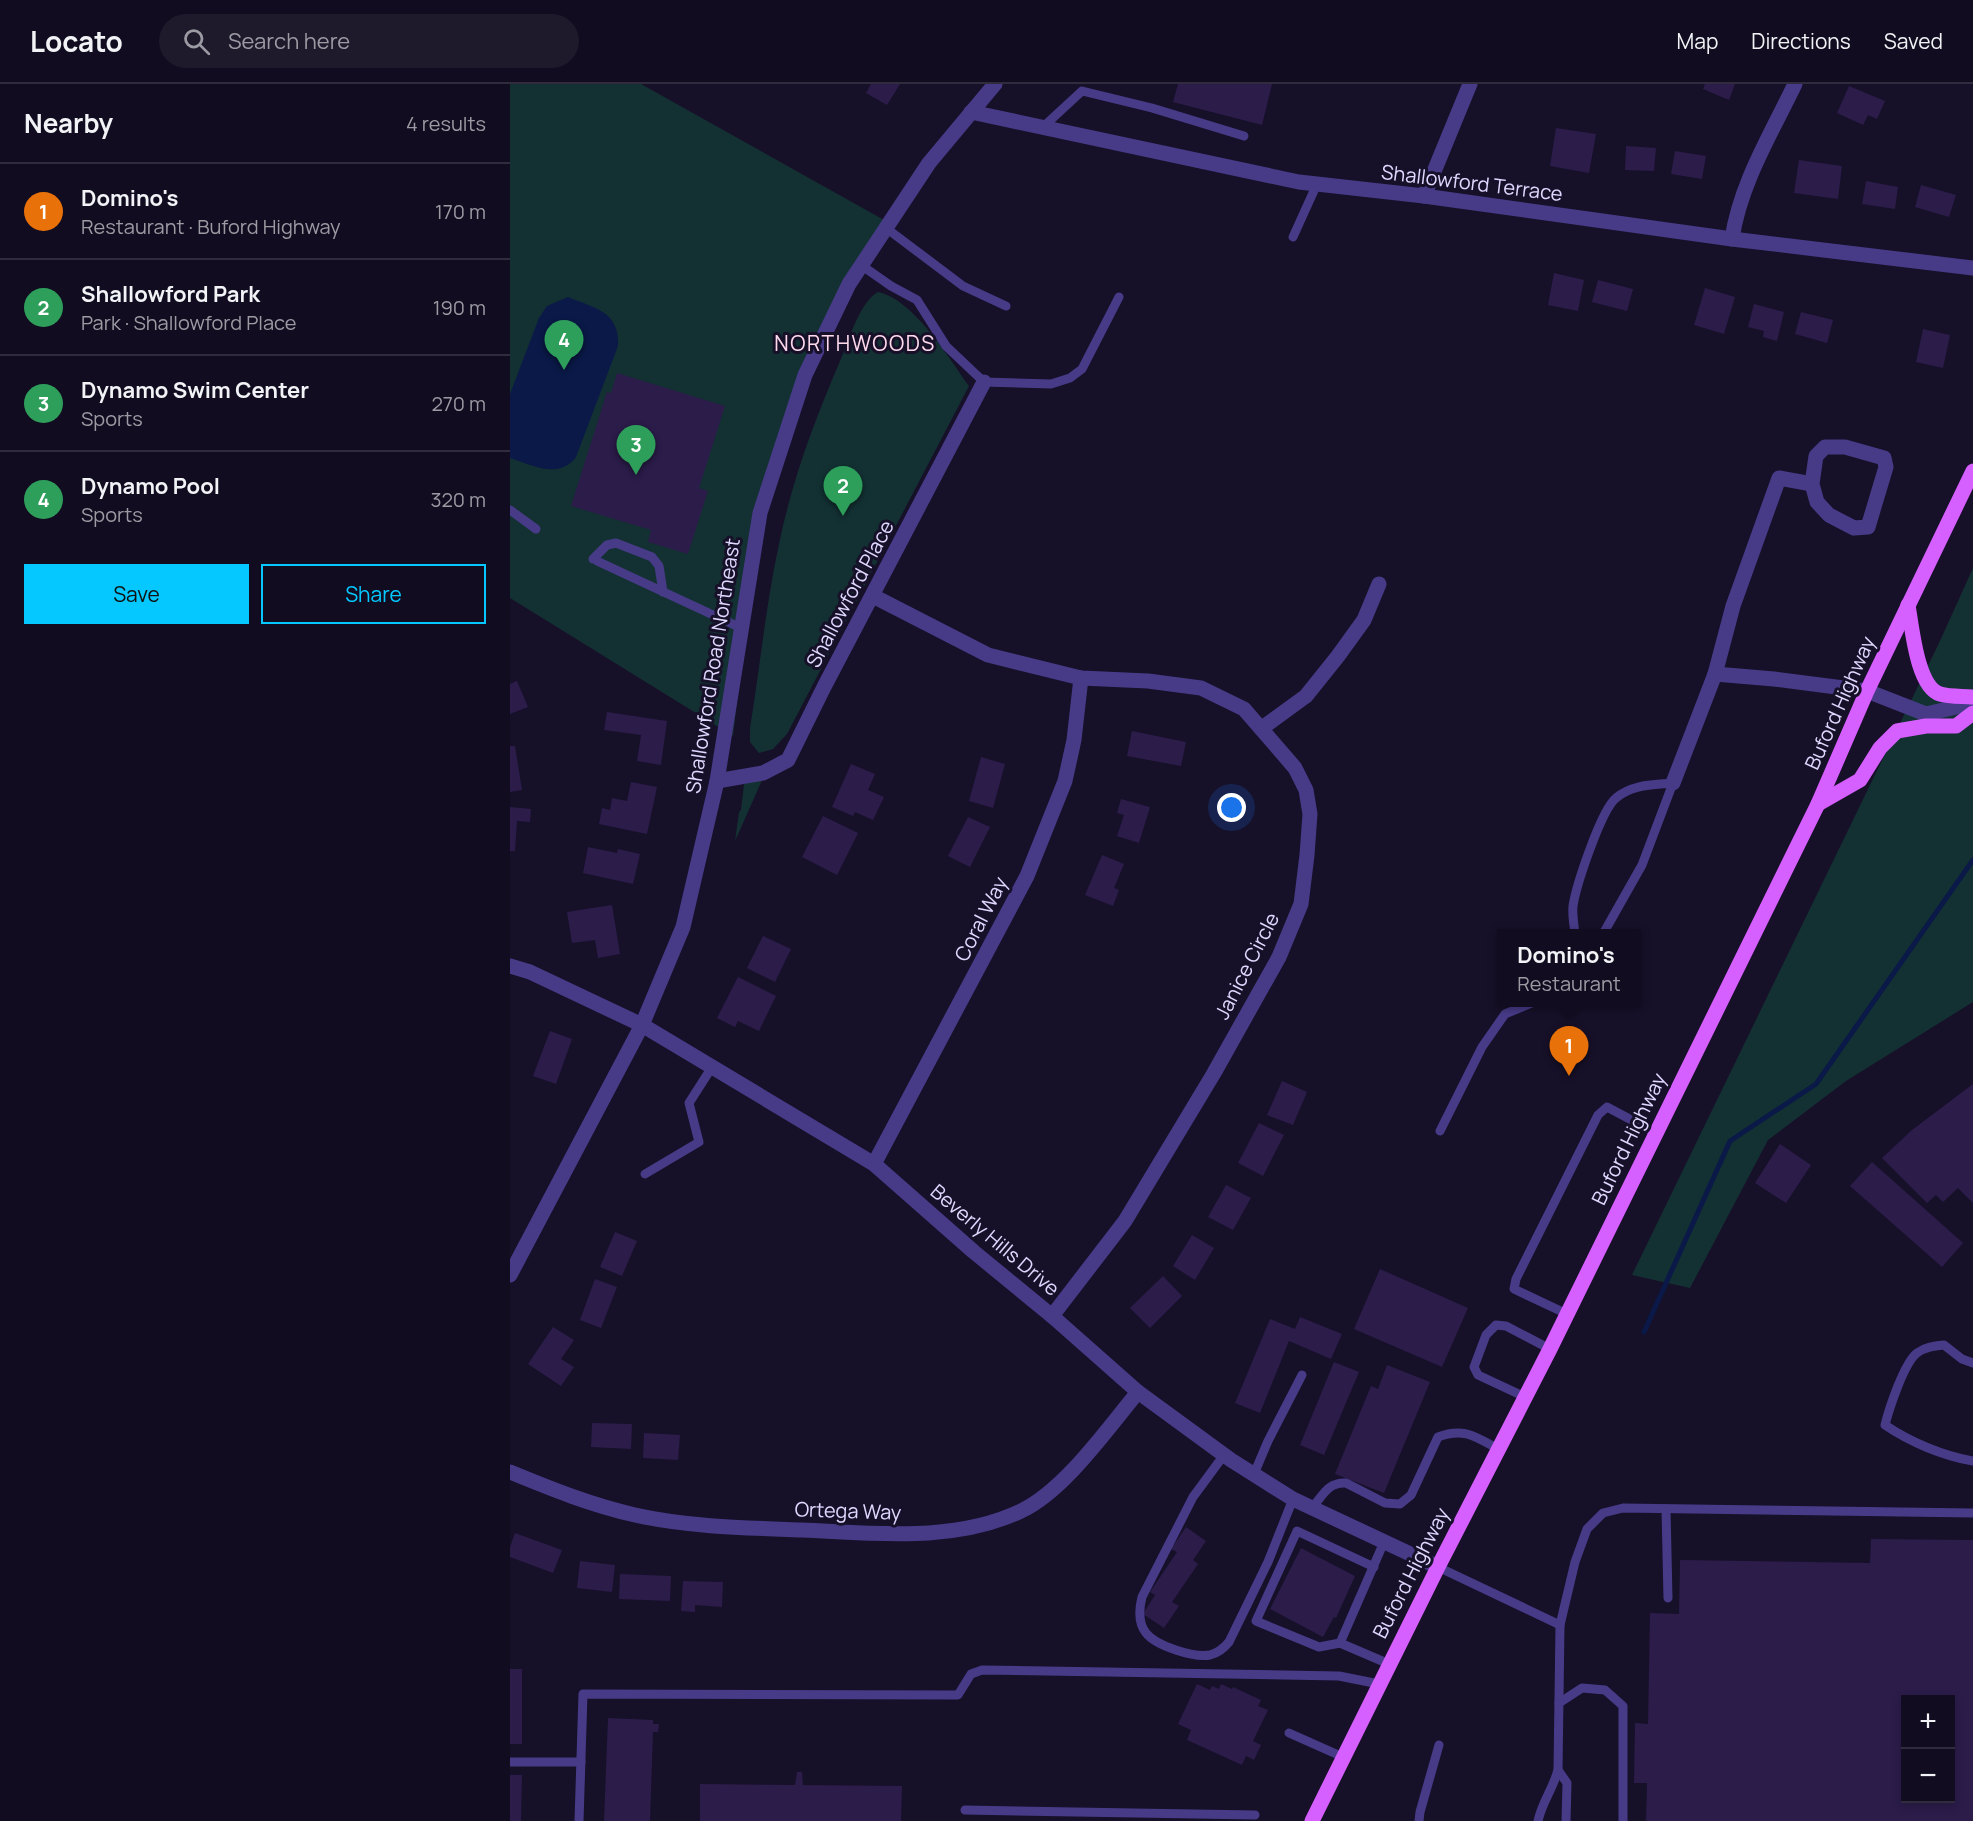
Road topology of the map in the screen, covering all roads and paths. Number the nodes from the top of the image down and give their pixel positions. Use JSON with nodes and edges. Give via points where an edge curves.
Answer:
{"nodes":[{"id":1,"x":994,"y":84,"type":"edge"},
{"id":2,"x":1470,"y":84,"type":"edge"},
{"id":3,"x":1795,"y":84,"type":"edge"},
{"id":4,"x":971,"y":111,"type":"junction"},
{"id":5,"x":1043,"y":127,"type":"junction"},
{"id":6,"x":1244,"y":136,"type":"dead end"},
{"id":7,"x":1317,"y":184,"type":"junction"},
{"id":8,"x":1424,"y":196,"type":"junction"},
{"id":9,"x":886,"y":228,"type":"junction"},
{"id":10,"x":1293,"y":237,"type":"dead end"},
{"id":11,"x":1732,"y":239,"type":"junction"},
{"id":12,"x":861,"y":265,"type":"junction"},
{"id":13,"x":1973,"y":268,"type":"edge"},
{"id":14,"x":1119,"y":297,"type":"dead end"},
{"id":15,"x":1006,"y":306,"type":"dead end"},
{"id":16,"x":984,"y":382,"type":"junction"},
{"id":17,"x":1973,"y":471,"type":"edge"},
{"id":18,"x":1812,"y":484,"type":"junction"},
{"id":19,"x":510,"y":510,"type":"edge"},
{"id":20,"x":536,"y":529,"type":"dead end"},
{"id":21,"x":1379,"y":584,"type":"dead end"},
{"id":22,"x":663,"y":592,"type":"junction"},
{"id":23,"x":873,"y":596,"type":"junction"},
{"id":24,"x":1908,"y":605,"type":"junction"},
{"id":25,"x":741,"y":628,"type":"junction"},
{"id":26,"x":1715,"y":674,"type":"junction"},
{"id":27,"x":1082,"y":678,"type":"junction"},
{"id":28,"x":1867,"y":691,"type":"junction"},
{"id":29,"x":1973,"y":697,"type":"edge"},
{"id":30,"x":1973,"y":703,"type":"edge"},
{"id":31,"x":1973,"y":713,"type":"edge"},
{"id":32,"x":1262,"y":728,"type":"junction"},
{"id":33,"x":717,"y":782,"type":"junction"},
{"id":34,"x":1673,"y":783,"type":"junction"},
{"id":35,"x":1818,"y":804,"type":"junction"},
{"id":36,"x":1575,"y":929,"type":"edge"},
{"id":37,"x":1605,"y":929,"type":"edge"},
{"id":38,"x":510,"y":966,"type":"edge"},
{"id":39,"x":1522,"y":1007,"type":"edge"},
{"id":40,"x":642,"y":1025,"type":"junction"},
{"id":41,"x":712,"y":1067,"type":"junction"},
{"id":42,"x":1440,"y":1131,"type":"dead end"},
{"id":43,"x":1656,"y":1133,"type":"junction"},
{"id":44,"x":874,"y":1164,"type":"junction"},
{"id":45,"x":645,"y":1174,"type":"dead end"},
{"id":46,"x":510,"y":1275,"type":"edge"},
{"id":47,"x":1567,"y":1314,"type":"junction"},
{"id":48,"x":1052,"y":1316,"type":"junction"},
{"id":49,"x":1550,"y":1349,"type":"junction"},
{"id":50,"x":1973,"y":1363,"type":"edge"},
{"id":51,"x":1302,"y":1374,"type":"dead end"},
{"id":52,"x":1138,"y":1392,"type":"junction"},
{"id":53,"x":1525,"y":1397,"type":"junction"},
{"id":54,"x":1498,"y":1449,"type":"junction"},
{"id":55,"x":1224,"y":1455,"type":"junction"},
{"id":56,"x":1973,"y":1461,"type":"edge"},
{"id":57,"x":510,"y":1473,"type":"edge"},
{"id":58,"x":1254,"y":1474,"type":"junction"},
{"id":59,"x":1293,"y":1499,"type":"junction"},
{"id":60,"x":1312,"y":1508,"type":"junction"},
{"id":61,"x":1666,"y":1509,"type":"junction"},
{"id":62,"x":1973,"y":1513,"type":"edge"},
{"id":63,"x":1384,"y":1542,"type":"junction"},
{"id":64,"x":1374,"y":1567,"type":"junction"},
{"id":65,"x":1438,"y":1567,"type":"junction"},
{"id":66,"x":1668,"y":1598,"type":"dead end"},
{"id":67,"x":1560,"y":1625,"type":"junction"},
{"id":68,"x":1340,"y":1643,"type":"junction"},
{"id":69,"x":1389,"y":1664,"type":"junction"},
{"id":70,"x":1379,"y":1684,"type":"junction"},
{"id":71,"x":1559,"y":1703,"type":"junction"},
{"id":72,"x":1289,"y":1733,"type":"dead end"},
{"id":73,"x":1439,"y":1745,"type":"dead end"},
{"id":74,"x":1343,"y":1757,"type":"junction"},
{"id":75,"x":510,"y":1762,"type":"edge"},
{"id":76,"x":581,"y":1762,"type":"junction"},
{"id":77,"x":1558,"y":1770,"type":"junction"},
{"id":78,"x":965,"y":1810,"type":"dead end"},
{"id":79,"x":1255,"y":1815,"type":"dead end"},
{"id":80,"x":579,"y":1821,"type":"edge"},
{"id":81,"x":1312,"y":1821,"type":"edge"},
{"id":82,"x":1419,"y":1821,"type":"edge"},
{"id":83,"x":1538,"y":1821,"type":"edge"},
{"id":84,"x":1566,"y":1821,"type":"edge"},
{"id":85,"x":1623,"y":1821,"type":"edge"}],
"edges":[{"from":1,"to":4,"type":"street","name":"Shallowford Road Northeast"},
{"from":2,"to":8,"type":"street"},
{"from":3,"to":11,"type":"street","via":[[1748,182]]},
{"from":4,"to":5,"type":"street","name":"Shallowford Terrace"},
{"from":4,"to":9,"type":"street","name":"Shallowford Road Northeast","via":[[929,163]]},
{"from":5,"to":6,"type":"lane","via":[[1082,91]]},
{"from":5,"to":7,"type":"street","name":"Shallowford Terrace"},
{"from":7,"to":8,"type":"street","name":"Shallowford Terrace"},
{"from":7,"to":10,"type":"lane"},
{"from":8,"to":11,"type":"street","name":"Shallowford Terrace"},
{"from":9,"to":12,"type":"street","name":"Shallowford Road Northeast"},
{"from":9,"to":15,"type":"lane","via":[[963,286]]},
{"from":11,"to":13,"type":"street","name":"Shallowford Terrace"},
{"from":12,"to":16,"type":"lane","via":[[916,300],[946,346]]},
{"from":12,"to":25,"type":"street","name":"Shallowford Road Northeast","via":[[805,375],[763,502]]},
{"from":14,"to":16,"type":"lane","via":[[1082,369],[1070,378],[1051,384]]},
{"from":16,"to":23,"type":"street","name":"Shallowford Place"},
{"from":17,"to":24,"type":"main road","name":"Buford Highway"},
{"from":18,"to":18,"type":"street","via":[[1817,502],[1829,515],[1854,528],[1868,527],[1886,467],[1884,458],[1845,447],[1825,447],[1816,456]]},
{"from":18,"to":26,"type":"street","via":[[1779,478],[1734,606]]},
{"from":19,"to":20,"type":"lane"},
{"from":21,"to":32,"type":"street","via":[[1364,620],[1306,696]]},
{"from":22,"to":22,"type":"lane","via":[[660,566],[652,557],[616,543],[607,545],[596,560]]},
{"from":22,"to":25,"type":"lane"},
{"from":23,"to":27,"type":"street","name":"Janice Circle","via":[[988,655]]},
{"from":23,"to":33,"type":"street","name":"Shallowford Place","via":[[788,760],[763,773]]},
{"from":24,"to":28,"type":"main road","name":"Buford Highway"},
{"from":24,"to":29,"type":"main road","via":[[1919,666],[1926,681],[1938,694]]},
{"from":25,"to":33,"type":"street","name":"Shallowford Road Northeast"},
{"from":26,"to":28,"type":"street"},
{"from":26,"to":34,"type":"street"},
{"from":27,"to":32,"type":"street","name":"Janice Circle","via":[[1200,688],[1244,709]]},
{"from":27,"to":44,"type":"street","name":"Coral Way","via":[[1065,781],[1027,876]]},
{"from":28,"to":30,"type":"street","via":[[1926,714]]},
{"from":28,"to":35,"type":"main road","name":"Buford Highway"},
{"from":31,"to":35,"type":"main road","via":[[1956,726],[1897,731],[1880,748],[1860,780]]},
{"from":32,"to":48,"type":"street","name":"Janice Circle","via":[[1295,768],[1306,790],[1310,814],[1301,904],[1279,957],[1131,1211]]},
{"from":33,"to":40,"type":"street","name":"Shallowford Road Northeast","via":[[683,927]]},
{"from":34,"to":36,"type":"lane","via":[[1639,786],[1615,798],[1584,868],[1573,906]]},
{"from":34,"to":37,"type":"lane","via":[[1642,866]]},
{"from":35,"to":43,"type":"main road","name":"Buford Highway"},
{"from":38,"to":40,"type":"street","name":"Beverly Hills Drive"},
{"from":39,"to":42,"type":"lane","via":[[1505,1014],[1482,1047]]},
{"from":40,"to":41,"type":"street","name":"Beverly Hills Drive"},
{"from":40,"to":46,"type":"street","name":"Shallowford Road Northeast"},
{"from":41,"to":44,"type":"street","name":"Beverly Hills Drive"},
{"from":41,"to":45,"type":"lane","via":[[689,1103],[699,1142]]},
{"from":43,"to":47,"type":"main road","name":"Buford Highway"},
{"from":43,"to":47,"type":"lane","via":[[1607,1107],[1598,1114],[1516,1280],[1514,1289]]},
{"from":44,"to":48,"type":"street","name":"Beverly Hills Drive"},
{"from":47,"to":49,"type":"main road","name":"Buford Highway"},
{"from":48,"to":52,"type":"street","name":"Beverly Hills Drive"},
{"from":49,"to":53,"type":"main road","name":"Buford Highway"},
{"from":49,"to":53,"type":"lane","via":[[1506,1326],[1496,1325],[1486,1335],[1474,1367],[1478,1375]]},
{"from":50,"to":56,"type":"lane","via":[[1944,1345],[1915,1354],[1892,1397],[1885,1425],[1918,1443]]},
{"from":51,"to":58,"type":"lane"},
{"from":52,"to":55,"type":"street","name":"Beverly Hills Drive"},
{"from":52,"to":57,"type":"street","name":"Ortega Way","via":[[1052,1492],[1023,1511],[989,1525],[932,1534],[758,1529],[681,1522],[574,1499]]},
{"from":53,"to":54,"type":"main road","name":"Buford Highway"},
{"from":54,"to":60,"type":"lane","via":[[1468,1433],[1451,1432],[1438,1437],[1411,1495],[1400,1504],[1385,1503],[1341,1483],[1332,1484]]},
{"from":54,"to":65,"type":"main road","name":"Buford Highway"},
{"from":55,"to":58,"type":"street","name":"Beverly Hills Drive"},
{"from":55,"to":59,"type":"lane","via":[[1193,1497],[1142,1597],[1141,1622],[1155,1641],[1188,1654],[1212,1655],[1229,1642]]},
{"from":58,"to":59,"type":"street","name":"Beverly Hills Drive"},
{"from":59,"to":60,"type":"street","name":"Beverly Hills Drive"},
{"from":60,"to":63,"type":"street","name":"Beverly Hills Drive"},
{"from":61,"to":62,"type":"lane"},
{"from":61,"to":66,"type":"lane"},
{"from":61,"to":67,"type":"lane","via":[[1623,1508],[1603,1513],[1587,1528]]},
{"from":63,"to":64,"type":"lane"},
{"from":63,"to":65,"type":"street","name":"Beverly Hills Drive"},
{"from":64,"to":68,"type":"lane"},
{"from":64,"to":68,"type":"lane","via":[[1297,1531],[1256,1621],[1319,1647]]},
{"from":65,"to":67,"type":"lane"},
{"from":65,"to":69,"type":"main road","name":"Buford Highway"},
{"from":67,"to":71,"type":"lane"},
{"from":68,"to":69,"type":"lane"},
{"from":69,"to":70,"type":"main road","name":"Buford Highway"},
{"from":70,"to":74,"type":"main road","name":"Buford Highway"},
{"from":70,"to":76,"type":"lane","via":[[1339,1676],[982,1670],[971,1674],[958,1695],[584,1694]]},
{"from":71,"to":77,"type":"lane"},
{"from":71,"to":85,"type":"lane","via":[[1582,1688],[1605,1690],[1623,1706]]},
{"from":72,"to":74,"type":"lane"},
{"from":73,"to":82,"type":"lane"},
{"from":74,"to":81,"type":"main road","name":"Buford Highway"},
{"from":75,"to":76,"type":"lane"},
{"from":76,"to":80,"type":"lane"},
{"from":77,"to":83,"type":"lane"},
{"from":77,"to":84,"type":"lane","via":[[1567,1783]]},
{"from":78,"to":79,"type":"lane"}]}
